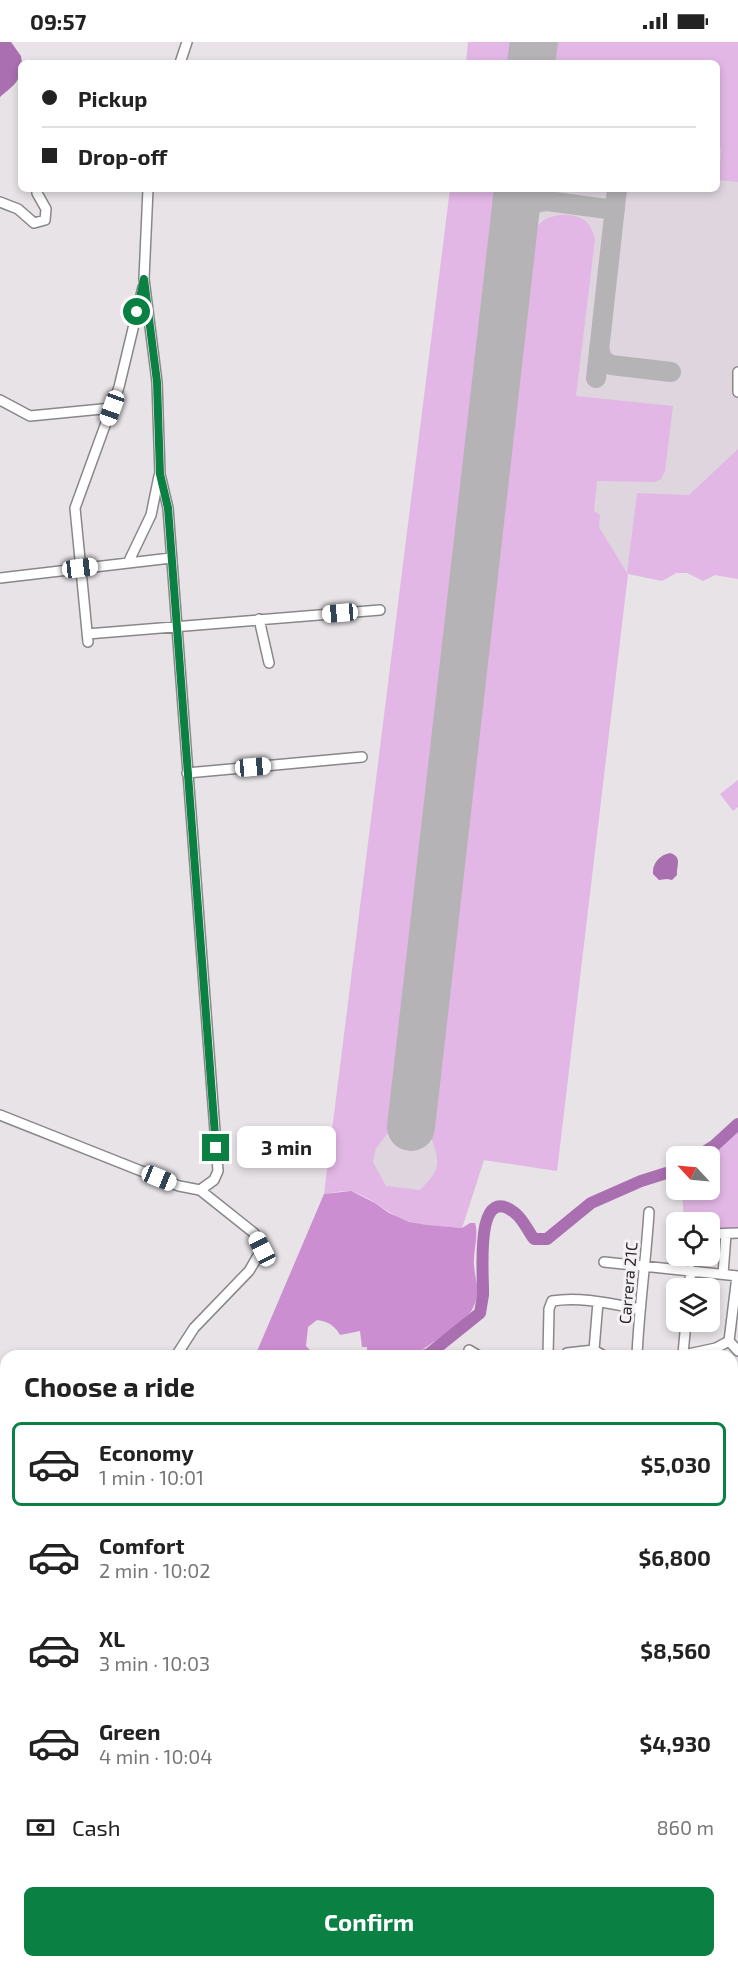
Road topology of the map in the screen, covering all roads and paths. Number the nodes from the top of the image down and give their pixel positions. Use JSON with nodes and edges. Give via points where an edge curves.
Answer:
{"nodes":[{"id":1,"x":187,"y":42,"type":"edge"},
{"id":2,"x":181,"y":60,"type":"edge"},
{"id":3,"x":37,"y":192,"type":"edge"},
{"id":4,"x":148,"y":192,"type":"edge"},
{"id":5,"x":0,"y":202,"type":"edge"},
{"id":6,"x":144,"y":279,"type":"junction"},
{"id":7,"x":738,"y":372,"type":"edge"},
{"id":8,"x":738,"y":392,"type":"edge"},
{"id":9,"x":0,"y":400,"type":"edge"},
{"id":10,"x":112,"y":408,"type":"junction"},
{"id":11,"x":160,"y":474,"type":"junction"},
{"id":12,"x":171,"y":558,"type":"junction"},
{"id":13,"x":128,"y":562,"type":"junction"},
{"id":14,"x":80,"y":568,"type":"junction"},
{"id":15,"x":0,"y":578,"type":"edge"},
{"id":16,"x":380,"y":610,"type":"dead end"},
{"id":17,"x":259,"y":619,"type":"junction"},
{"id":18,"x":177,"y":625,"type":"junction"},
{"id":19,"x":269,"y":663,"type":"dead end"},
{"id":20,"x":362,"y":757,"type":"dead end"},
{"id":21,"x":188,"y":773,"type":"junction"},
{"id":22,"x":0,"y":1115,"type":"edge"},
{"id":23,"x":200,"y":1190,"type":"junction"},
{"id":24,"x":649,"y":1212,"type":"dead end"},
{"id":25,"x":738,"y":1233,"type":"edge"},
{"id":26,"x":720,"y":1234,"type":"edge"},
{"id":27,"x":726,"y":1234,"type":"junction"},
{"id":28,"x":604,"y":1262,"type":"dead end"},
{"id":29,"x":645,"y":1266,"type":"junction"},
{"id":30,"x":691,"y":1270,"type":"junction"},
{"id":31,"x":723,"y":1274,"type":"junction"},
{"id":32,"x":738,"y":1276,"type":"edge"},
{"id":33,"x":690,"y":1278,"type":"edge"},
{"id":34,"x":598,"y":1302,"type":"junction"},
{"id":35,"x":639,"y":1308,"type":"junction"},
{"id":36,"x":685,"y":1332,"type":"edge"},
{"id":37,"x":729,"y":1341,"type":"junction"},
{"id":38,"x":180,"y":1350,"type":"edge"},
{"id":39,"x":548,"y":1350,"type":"edge"},
{"id":40,"x":594,"y":1350,"type":"edge"},
{"id":41,"x":637,"y":1350,"type":"edge"},
{"id":42,"x":683,"y":1350,"type":"edge"},
{"id":43,"x":706,"y":1350,"type":"edge"},
{"id":44,"x":736,"y":1350,"type":"edge"}],
"edges":[{"from":1,"to":2,"type":"street"},
{"from":3,"to":5,"type":"street","via":[[46,209],[45,220],[34,223],[18,209]]},
{"from":4,"to":6,"type":"street"},
{"from":6,"to":10,"type":"street"},
{"from":6,"to":11,"type":"street","via":[[157,382]]},
{"from":7,"to":8,"type":"street"},
{"from":9,"to":10,"type":"street","via":[[30,416]]},
{"from":10,"to":14,"type":"street","via":[[75,508]]},
{"from":11,"to":12,"type":"street","via":[[168,508]]},
{"from":11,"to":13,"type":"street","via":[[151,515]]},
{"from":12,"to":13,"type":"street"},
{"from":12,"to":18,"type":"street"},
{"from":13,"to":14,"type":"street"},
{"from":14,"to":15,"type":"street"},
{"from":14,"to":18,"type":"street","via":[[87,638]]},
{"from":16,"to":17,"type":"street"},
{"from":17,"to":18,"type":"street"},
{"from":17,"to":19,"type":"street"},
{"from":18,"to":21,"type":"street"},
{"from":20,"to":21,"type":"street"},
{"from":21,"to":23,"type":"street","via":[[218,1171],[214,1180]]},
{"from":22,"to":23,"type":"street","via":[[179,1186]]},
{"from":23,"to":38,"type":"street","via":[[254,1233],[262,1249],[249,1271],[194,1328]]},
{"from":24,"to":29,"type":"street","name":"Carrera 21C"},
{"from":25,"to":27,"type":"street"},
{"from":26,"to":27,"type":"street"},
{"from":27,"to":31,"type":"street"},
{"from":28,"to":29,"type":"street"},
{"from":29,"to":30,"type":"street"},
{"from":29,"to":35,"type":"street","name":"Carrera 21C"},
{"from":30,"to":31,"type":"street"},
{"from":30,"to":33,"type":"street"},
{"from":31,"to":32,"type":"street"},
{"from":32,"to":37,"type":"street"},
{"from":34,"to":35,"type":"street"},
{"from":34,"to":39,"type":"street","via":[[552,1301]]},
{"from":34,"to":40,"type":"street"},
{"from":35,"to":41,"type":"street","name":"Carrera 21C"},
{"from":36,"to":42,"type":"street"},
{"from":37,"to":43,"type":"street"},
{"from":37,"to":44,"type":"street"}]}
